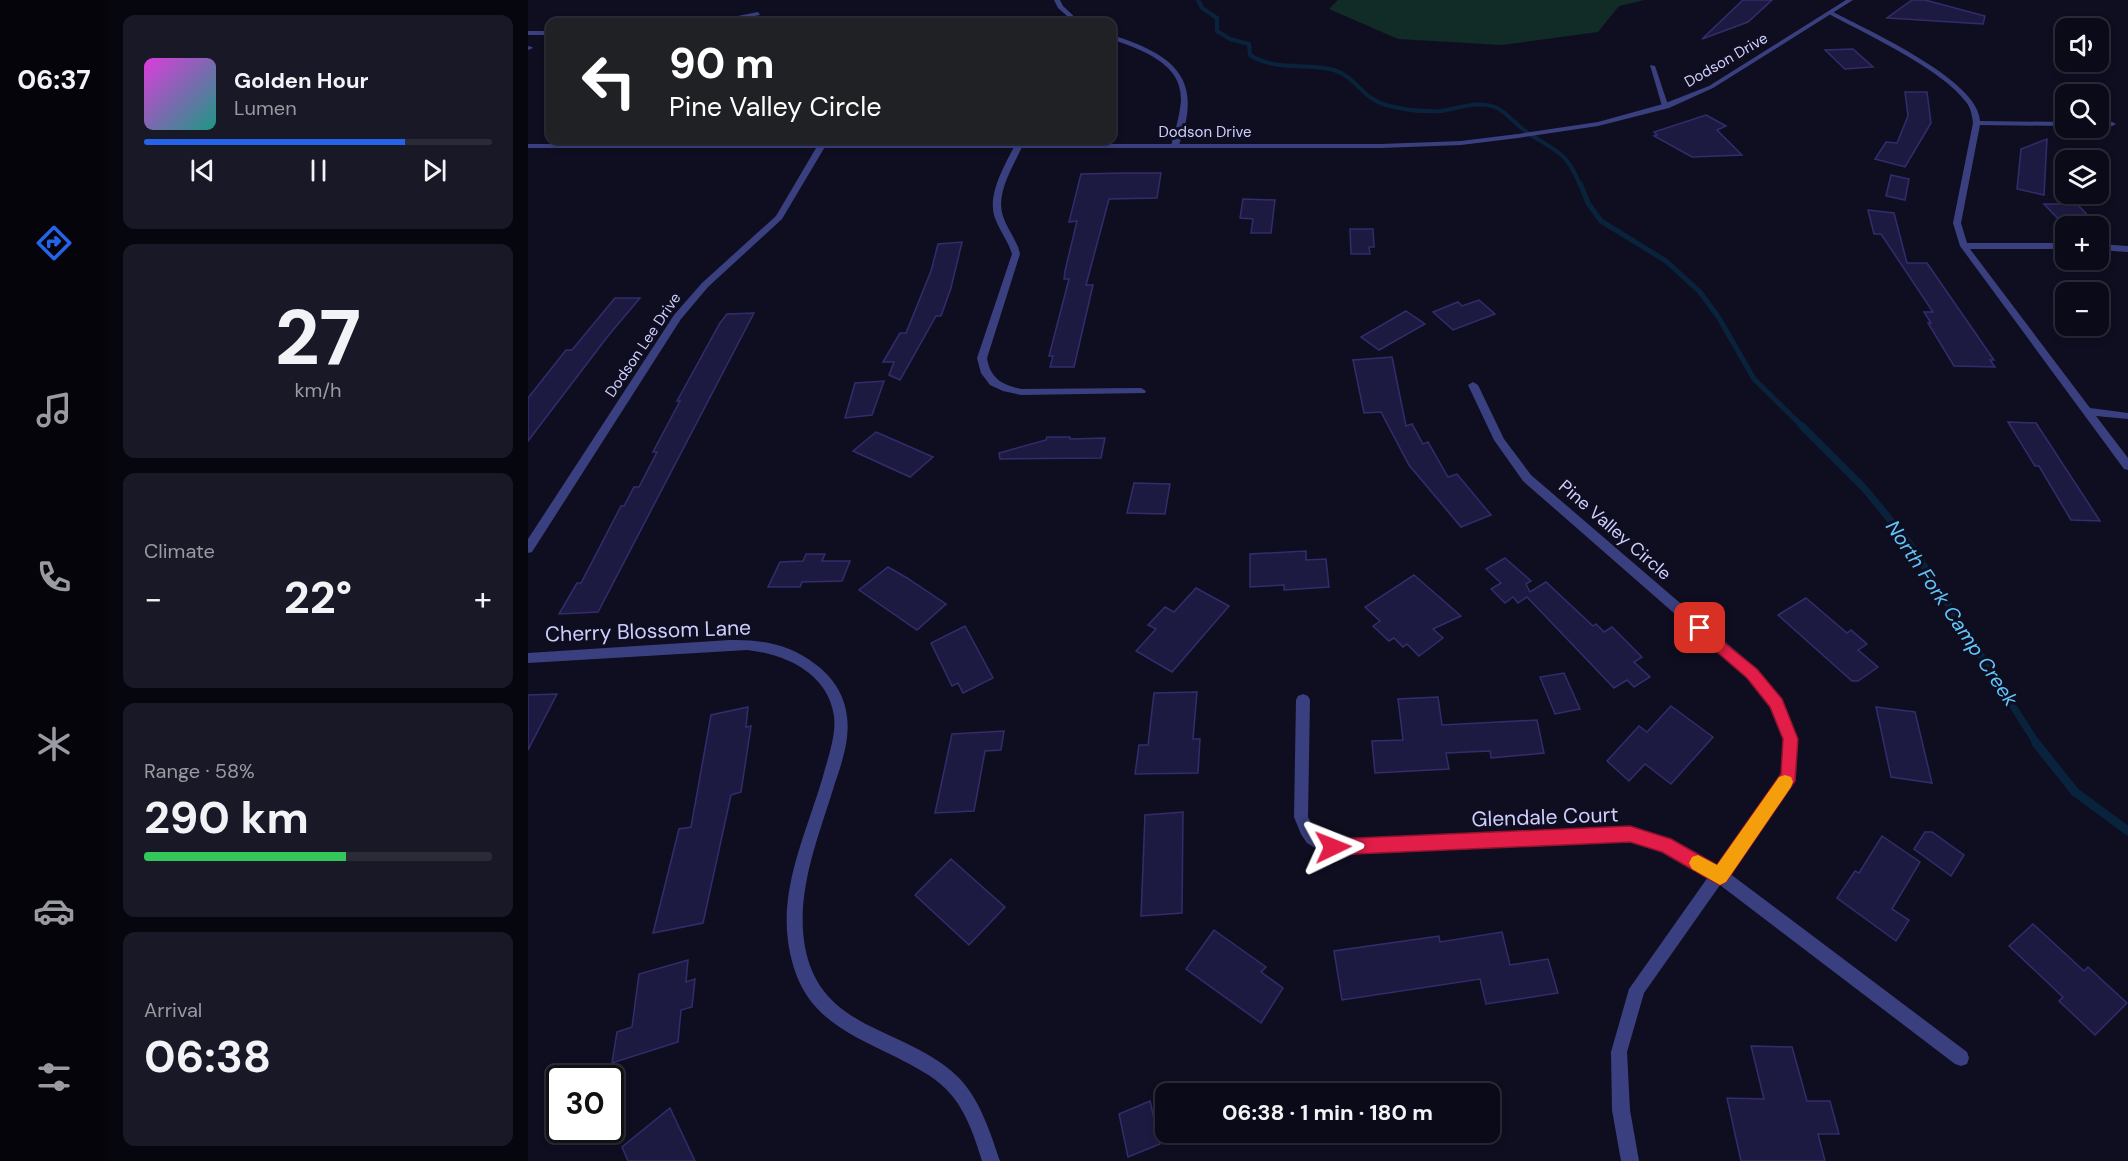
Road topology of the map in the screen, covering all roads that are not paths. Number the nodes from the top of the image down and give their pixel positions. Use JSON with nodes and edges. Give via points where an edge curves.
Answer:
{"nodes":[{"id":1,"x":1057,"y":0,"type":"edge"},
{"id":2,"x":1850,"y":0,"type":"edge"},
{"id":3,"x":1831,"y":13,"type":"junction"},
{"id":4,"x":758,"y":14,"type":"dead end"},
{"id":5,"x":734,"y":18,"type":"edge"},
{"id":6,"x":1071,"y":18,"type":"edge"},
{"id":7,"x":528,"y":33,"type":"edge"},
{"id":8,"x":546,"y":33,"type":"edge"},
{"id":9,"x":1116,"y":39,"type":"edge"},
{"id":10,"x":1652,"y":66,"type":"dead end"},
{"id":11,"x":1666,"y":106,"type":"junction"},
{"id":12,"x":1976,"y":123,"type":"junction"},
{"id":13,"x":2055,"y":124,"type":"edge"},
{"id":14,"x":848,"y":144,"type":"edge"},
{"id":15,"x":958,"y":144,"type":"edge"},
{"id":16,"x":822,"y":145,"type":"junction"},
{"id":17,"x":528,"y":146,"type":"edge"},
{"id":18,"x":1018,"y":146,"type":"junction"},
{"id":19,"x":1175,"y":146,"type":"junction"},
{"id":20,"x":1964,"y":246,"type":"junction"},
{"id":21,"x":2055,"y":246,"type":"edge"},
{"id":22,"x":2109,"y":247,"type":"edge"},
{"id":23,"x":2128,"y":249,"type":"edge"},
{"id":24,"x":1473,"y":385,"type":"dead end"},
{"id":25,"x":1141,"y":391,"type":"dead end"},
{"id":26,"x":2087,"y":411,"type":"junction"},
{"id":27,"x":2128,"y":416,"type":"edge"},
{"id":28,"x":2128,"y":466,"type":"edge"},
{"id":29,"x":528,"y":549,"type":"edge"},
{"id":30,"x":528,"y":658,"type":"edge"},
{"id":31,"x":1303,"y":700,"type":"dead end"},
{"id":32,"x":1720,"y":876,"type":"junction"},
{"id":33,"x":1961,"y":1058,"type":"dead end"},
{"id":34,"x":991,"y":1161,"type":"edge"},
{"id":35,"x":1630,"y":1161,"type":"edge"}],
"edges":[{"from":1,"to":6,"type":"street"},
{"from":2,"to":3,"type":"street","name":"Dodson Drive"},
{"from":3,"to":11,"type":"street","name":"Dodson Drive","via":[[1711,87]]},
{"from":3,"to":12,"type":"street","via":[[1950,80],[1970,101]]},
{"from":4,"to":5,"type":"street"},
{"from":7,"to":8,"type":"street"},
{"from":9,"to":19,"type":"street","via":[[1150,52],[1167,64],[1184,86]]},
{"from":10,"to":11,"type":"street"},
{"from":11,"to":19,"type":"street","name":"Dodson Drive","via":[[1598,124],[1461,143]]},
{"from":12,"to":13,"type":"street"},
{"from":12,"to":20,"type":"street","via":[[1957,222]]},
{"from":14,"to":16,"type":"street","name":"Dodson Drive"},
{"from":15,"to":18,"type":"street","name":"Dodson Drive"},
{"from":16,"to":17,"type":"street","name":"Dodson Drive"},
{"from":16,"to":29,"type":"street","name":"Dodson Lee Drive","via":[[779,217],[677,316]]},
{"from":18,"to":19,"type":"street","name":"Dodson Drive"},
{"from":18,"to":25,"type":"street","via":[[997,201],[998,215],[1013,239],[1016,254],[982,358],[983,371],[990,382],[1021,392]]},
{"from":20,"to":21,"type":"street"},
{"from":20,"to":26,"type":"street"},
{"from":22,"to":23,"type":"street"},
{"from":24,"to":32,"type":"street","name":"Pine Valley Circle","via":[[1499,440],[1527,478],[1752,674],[1777,703],[1791,739],[1789,776]]},
{"from":26,"to":27,"type":"street"},
{"from":26,"to":28,"type":"street"},
{"from":30,"to":34,"type":"street","name":"Cherry Blossom Lane","via":[[754,645],[795,655],[823,675],[838,703],[841,734],[797,893],[797,959],[813,994],[836,1019],[917,1057],[951,1082],[977,1120]]},
{"from":31,"to":32,"type":"street","name":"Glendale Court","via":[[1301,817],[1306,834],[1317,844],[1333,847],[1630,834],[1665,845]]},
{"from":32,"to":33,"type":"street","name":"Glendale Court"},
{"from":32,"to":35,"type":"street","name":"Pine Valley Circle","via":[[1637,989],[1619,1052],[1620,1110]]}]}
